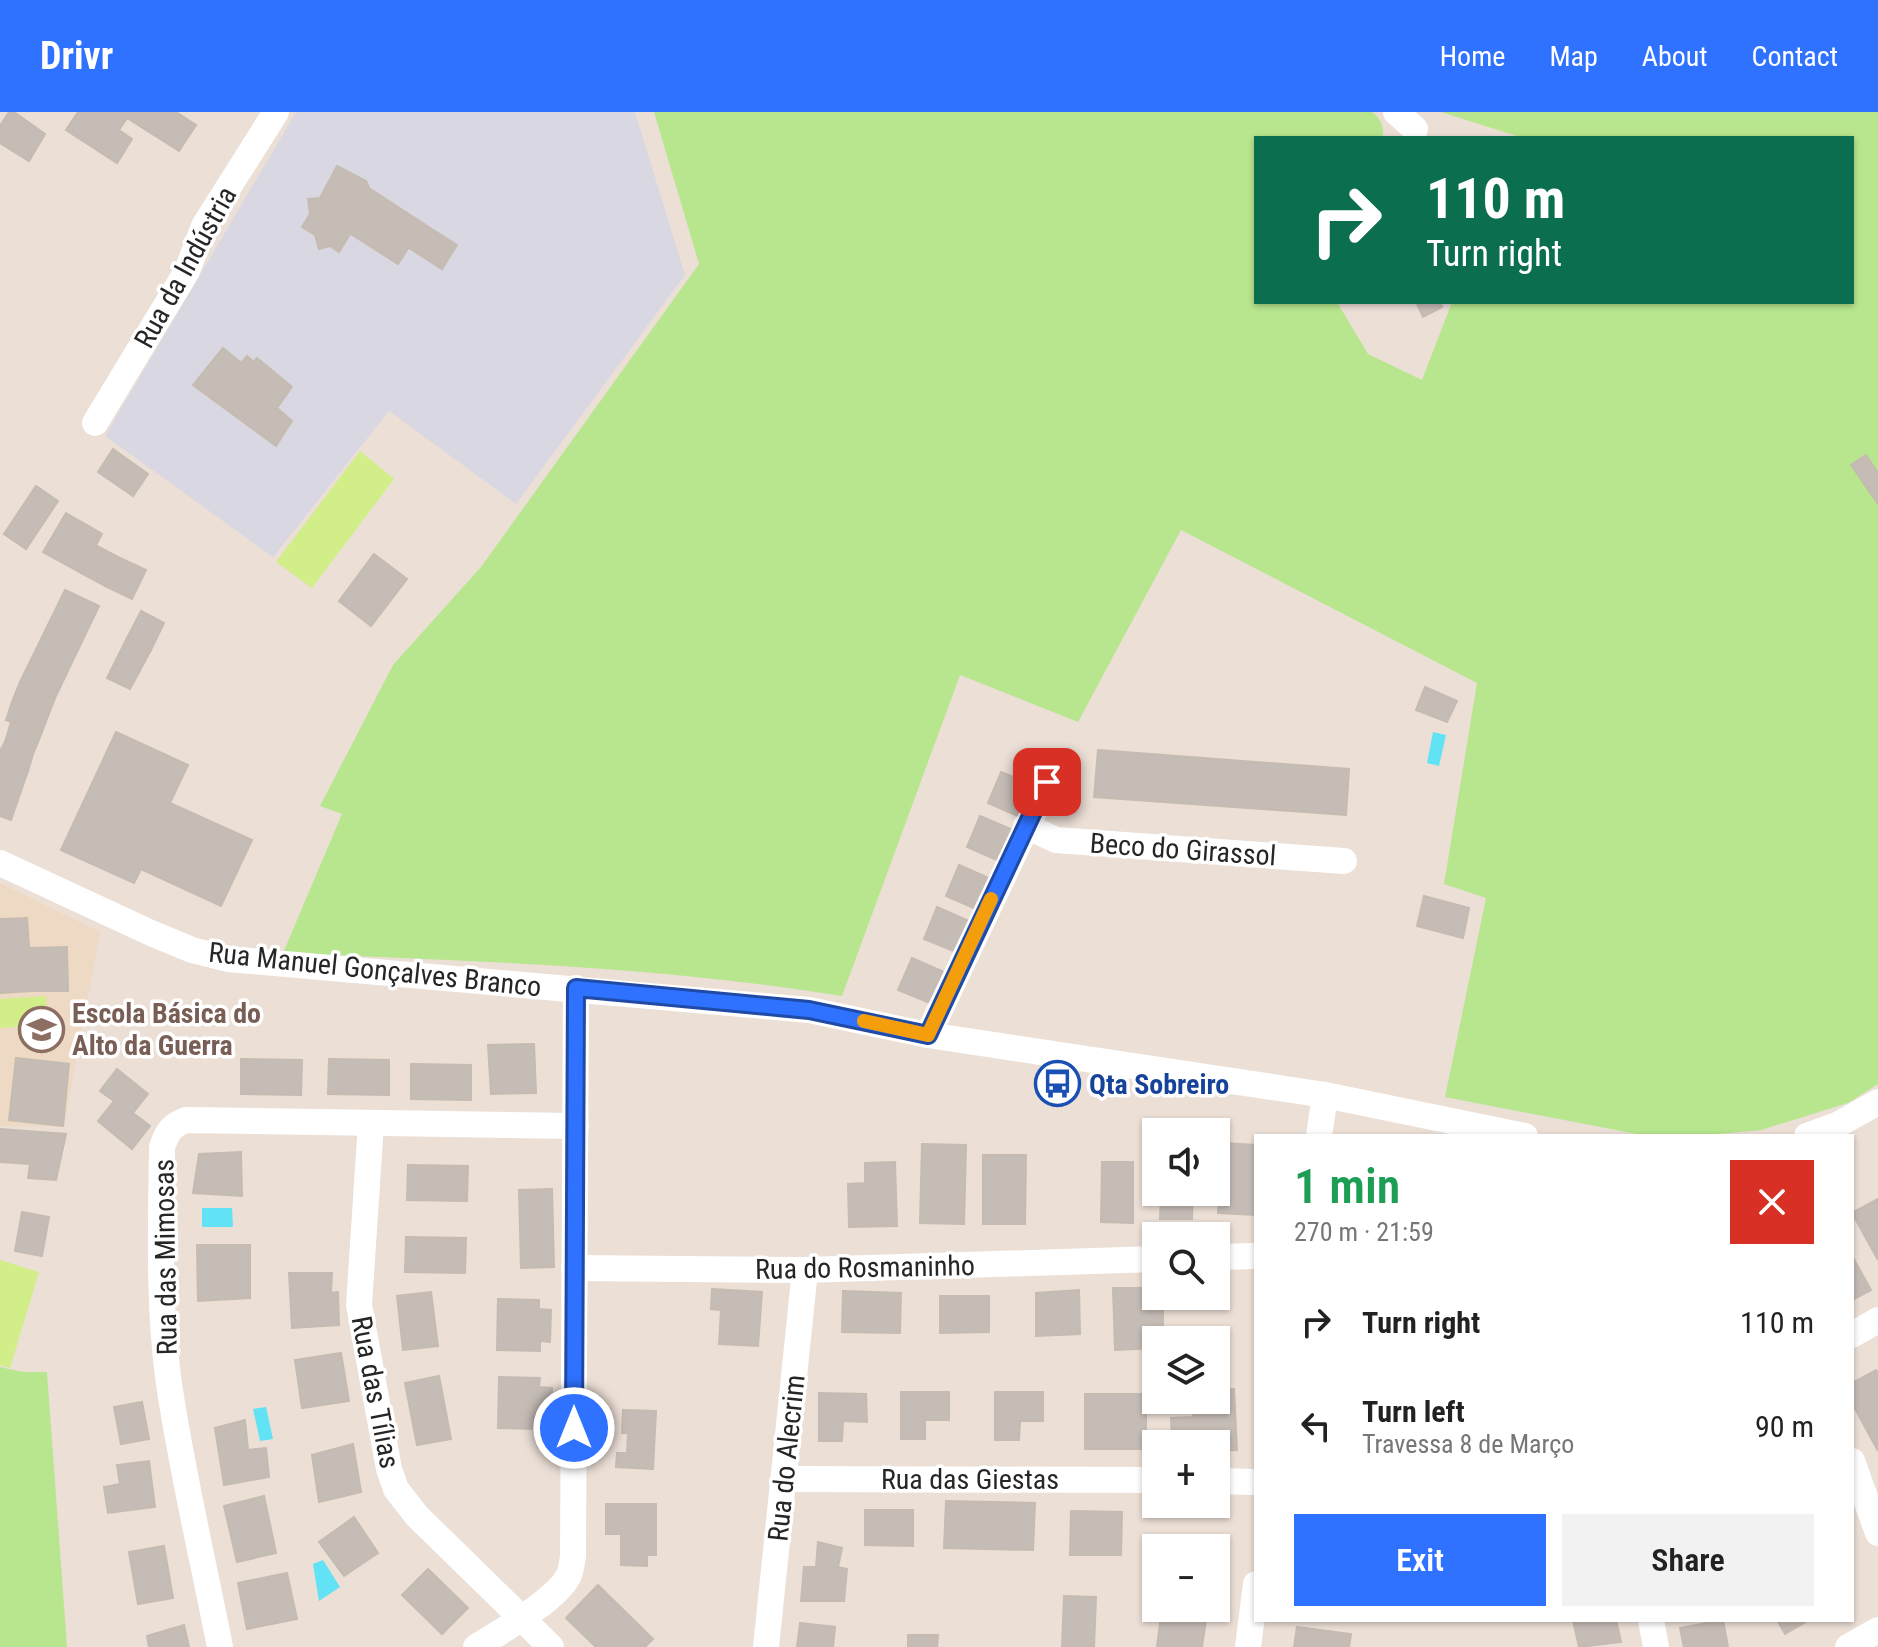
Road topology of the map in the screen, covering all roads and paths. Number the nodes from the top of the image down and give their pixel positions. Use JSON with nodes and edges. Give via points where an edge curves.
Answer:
{"nodes":[{"id":1,"x":276,"y":112,"type":"edge"},
{"id":2,"x":95,"y":423,"type":"dead end"},
{"id":3,"x":1058,"y":761,"type":"dead end"},
{"id":4,"x":1026,"y":826,"type":"junction"},
{"id":5,"x":1344,"y":861,"type":"dead end"},
{"id":6,"x":0,"y":863,"type":"edge"},
{"id":7,"x":576,"y":988,"type":"junction"},
{"id":8,"x":928,"y":1035,"type":"junction"},
{"id":9,"x":1325,"y":1095,"type":"junction"},
{"id":10,"x":1878,"y":1102,"type":"edge"},
{"id":11,"x":371,"y":1123,"type":"junction"},
{"id":12,"x":576,"y":1126,"type":"junction"},
{"id":13,"x":1319,"y":1134,"type":"edge"},
{"id":14,"x":1515,"y":1134,"type":"edge"},
{"id":15,"x":1812,"y":1134,"type":"edge"},
{"id":16,"x":1254,"y":1256,"type":"edge"},
{"id":17,"x":1230,"y":1257,"type":"edge"},
{"id":18,"x":1142,"y":1259,"type":"edge"},
{"id":19,"x":574,"y":1268,"type":"junction"},
{"id":20,"x":805,"y":1270,"type":"junction"},
{"id":21,"x":1878,"y":1320,"type":"edge"},
{"id":22,"x":1854,"y":1334,"type":"edge"},
{"id":23,"x":1854,"y":1467,"type":"edge"},
{"id":24,"x":785,"y":1479,"type":"junction"},
{"id":25,"x":1142,"y":1480,"type":"edge"},
{"id":26,"x":1230,"y":1481,"type":"edge"},
{"id":27,"x":1254,"y":1482,"type":"edge"},
{"id":28,"x":1878,"y":1533,"type":"edge"},
{"id":29,"x":1254,"y":1603,"type":"edge"},
{"id":30,"x":522,"y":1618,"type":"junction"},
{"id":31,"x":1651,"y":1622,"type":"edge"},
{"id":32,"x":1878,"y":1630,"type":"edge"},
{"id":33,"x":220,"y":1647,"type":"edge"},
{"id":34,"x":476,"y":1647,"type":"edge"},
{"id":35,"x":551,"y":1647,"type":"edge"},
{"id":36,"x":766,"y":1647,"type":"edge"},
{"id":37,"x":1248,"y":1647,"type":"edge"},
{"id":38,"x":1656,"y":1647,"type":"edge"},
{"id":39,"x":1848,"y":1647,"type":"edge"}],
"edges":[{"from":1,"to":2,"type":"street","name":"Rua da Indústria","via":[[204,226],[187,271]]},
{"from":3,"to":4,"type":"street"},
{"from":4,"to":5,"type":"street","name":"Beco do Girassol","via":[[1056,840]]},
{"from":4,"to":8,"type":"street"},
{"from":6,"to":7,"type":"street","name":"Rua Manuel Gonçalves Branco","via":[[151,933],[228,959]]},
{"from":7,"to":8,"type":"street","name":"Rua Manuel Gonçalves Branco","via":[[809,1010]]},
{"from":7,"to":12,"type":"street"},
{"from":8,"to":9,"type":"street","name":"Rua Manuel Gonçalves Branco"},
{"from":9,"to":13,"type":"street"},
{"from":9,"to":14,"type":"street","name":"Rua Manuel Gonçalves Branco"},
{"from":10,"to":15,"type":"street"},
{"from":11,"to":12,"type":"street","name":"Rua das Mimosas"},
{"from":11,"to":30,"type":"street","name":"Rua das Tílias","via":[[359,1305],[389,1469],[396,1489],[417,1516]]},
{"from":11,"to":33,"type":"street","name":"Rua das Mimosas","via":[[186,1120],[175,1124],[162,1147],[160,1236],[169,1383]]},
{"from":12,"to":19,"type":"street"},
{"from":16,"to":17,"type":"street"},
{"from":18,"to":20,"type":"street","name":"Rua do Rosmaninho"},
{"from":19,"to":20,"type":"street","name":"Rua do Rosmaninho"},
{"from":19,"to":30,"type":"street","via":[[573,1556],[563,1585]]},
{"from":20,"to":24,"type":"street","name":"Rua do Alecrim"},
{"from":21,"to":22,"type":"street"},
{"from":23,"to":28,"type":"street"},
{"from":24,"to":25,"type":"street","name":"Rua das Giestas"},
{"from":24,"to":36,"type":"street","name":"Rua do Alecrim"},
{"from":26,"to":27,"type":"street"},
{"from":29,"to":37,"type":"street"},
{"from":30,"to":34,"type":"street"},
{"from":30,"to":35,"type":"street","name":"Rua das Tílias"},
{"from":31,"to":38,"type":"street"},
{"from":32,"to":39,"type":"street"}]}
